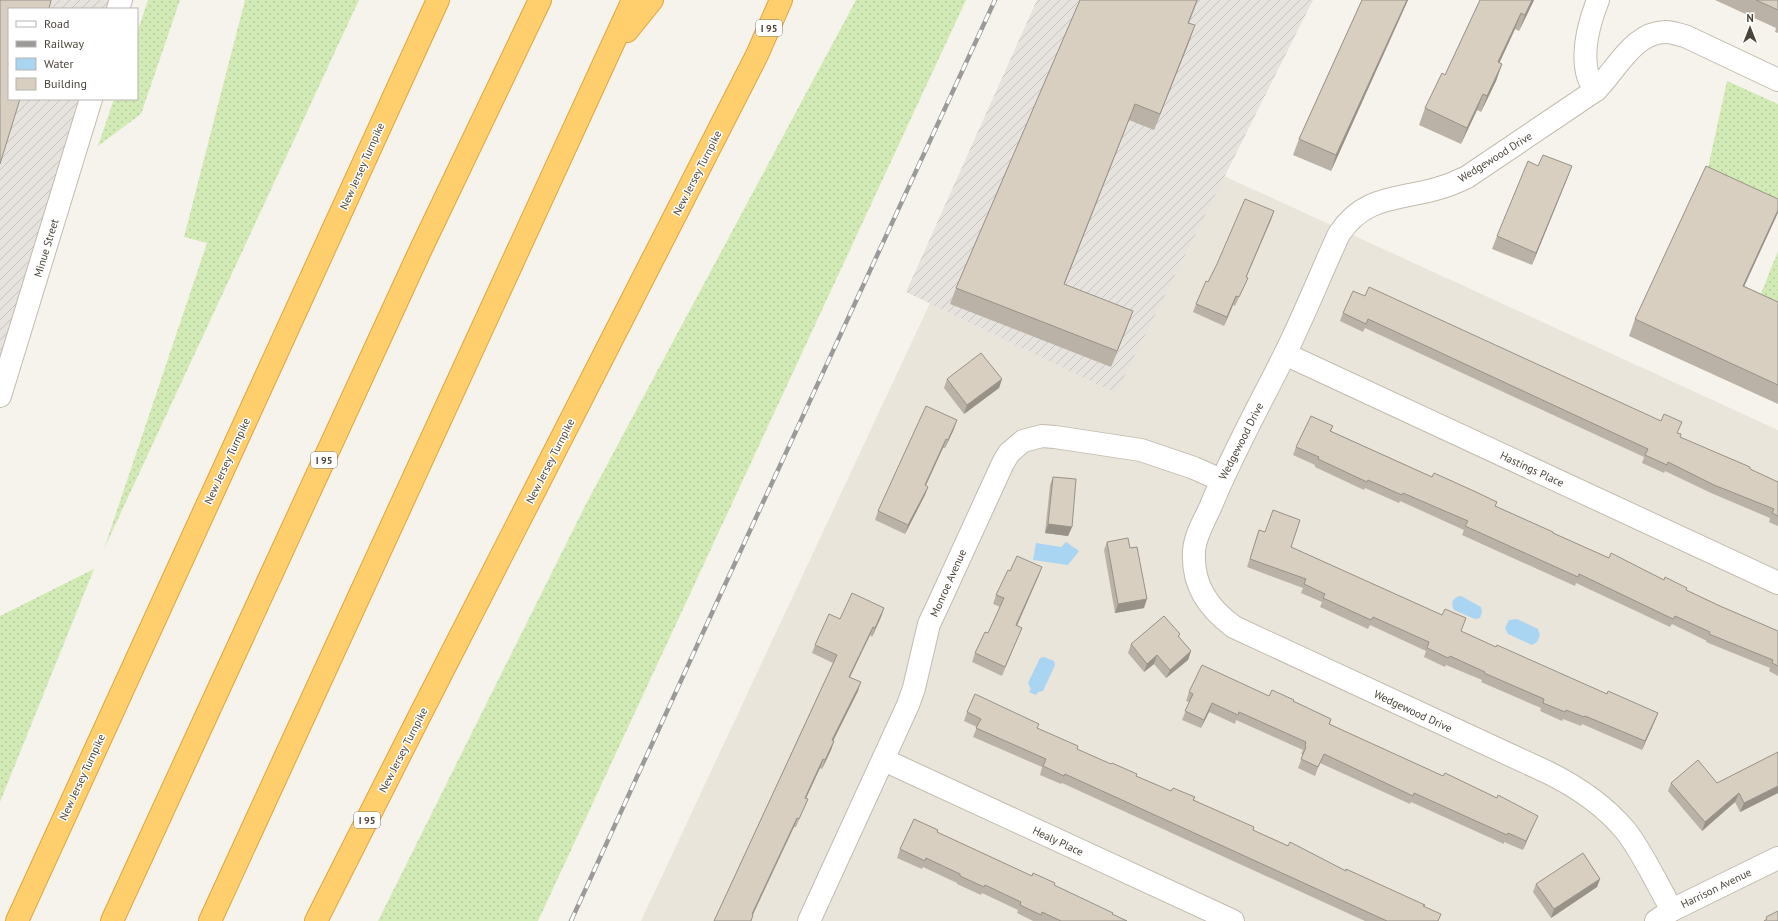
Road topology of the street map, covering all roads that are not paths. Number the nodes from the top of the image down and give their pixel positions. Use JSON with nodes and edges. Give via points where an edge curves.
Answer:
{"nodes":[{"id":1,"x":438,"y":0,"type":"edge"},
{"id":2,"x":540,"y":0,"type":"edge"},
{"id":3,"x":633,"y":0,"type":"edge"},
{"id":4,"x":652,"y":0,"type":"edge"},
{"id":5,"x":782,"y":0,"type":"edge"},
{"id":6,"x":797,"y":0,"type":"edge"},
{"id":7,"x":1598,"y":0,"type":"edge"},
{"id":8,"x":609,"y":54,"type":"junction"},
{"id":9,"x":758,"y":55,"type":"junction"},
{"id":10,"x":1778,"y":80,"type":"edge"},
{"id":11,"x":1596,"y":90,"type":"junction"},
{"id":12,"x":91,"y":100,"type":"edge"},
{"id":13,"x":1285,"y":354,"type":"junction"},
{"id":14,"x":0,"y":396,"type":"edge"},
{"id":15,"x":1221,"y":480,"type":"junction"},
{"id":16,"x":1778,"y":583,"type":"edge"},
{"id":17,"x":884,"y":760,"type":"junction"},
{"id":18,"x":1778,"y":858,"type":"edge"},
{"id":19,"x":1664,"y":916,"type":"edge"},
{"id":20,"x":17,"y":921,"type":"edge"},
{"id":21,"x":112,"y":921,"type":"edge"},
{"id":22,"x":210,"y":921,"type":"edge"},
{"id":23,"x":316,"y":921,"type":"edge"},
{"id":24,"x":809,"y":921,"type":"edge"},
{"id":25,"x":1233,"y":921,"type":"edge"}],
"edges":[{"from":1,"to":20,"type":"highway","name":"New Jersey Turnpike"},
{"from":2,"to":21,"type":"highway","number":"I 95","via":[[420,251]]},
{"from":3,"to":8,"type":"highway"},
{"from":4,"to":8,"type":"highway"},
{"from":5,"to":9,"type":"highway","name":"New Jersey Turnpike","number":"I 95"},
{"from":6,"to":9,"type":"highway"},
{"from":7,"to":11,"type":"street","via":[[1586,50],[1588,78]]},
{"from":8,"to":22,"type":"highway"},
{"from":9,"to":23,"type":"highway","name":"New Jersey Turnpike","number":"I 95"},
{"from":10,"to":11,"type":"street","name":"Wedgewood Drive","via":[[1685,36],[1658,32],[1635,43]]},
{"from":11,"to":13,"type":"street","name":"Wedgewood Drive","via":[[1467,177],[1449,186],[1376,203],[1358,212],[1339,234]]},
{"from":12,"to":14,"type":"street","name":"Minue Street"},
{"from":13,"to":15,"type":"street","name":"Wedgewood Drive"},
{"from":13,"to":16,"type":"street","name":"Hastings Place"},
{"from":15,"to":17,"type":"street","name":"Monroe Avenue","via":[[1160,456],[1108,444],[1042,436],[1023,441],[1016,446],[1009,453],[994,480],[935,611],[914,688]]},
{"from":15,"to":19,"type":"street","name":"Wedgewood Drive","via":[[1194,550],[1197,577],[1205,599],[1213,610],[1234,627],[1262,641],[1549,773],[1589,795],[1626,831]]},
{"from":17,"to":24,"type":"street","name":"Monroe Avenue"},
{"from":17,"to":25,"type":"street","name":"Healy Place"},
{"from":18,"to":19,"type":"street","name":"Harrison Avenue"}]}
